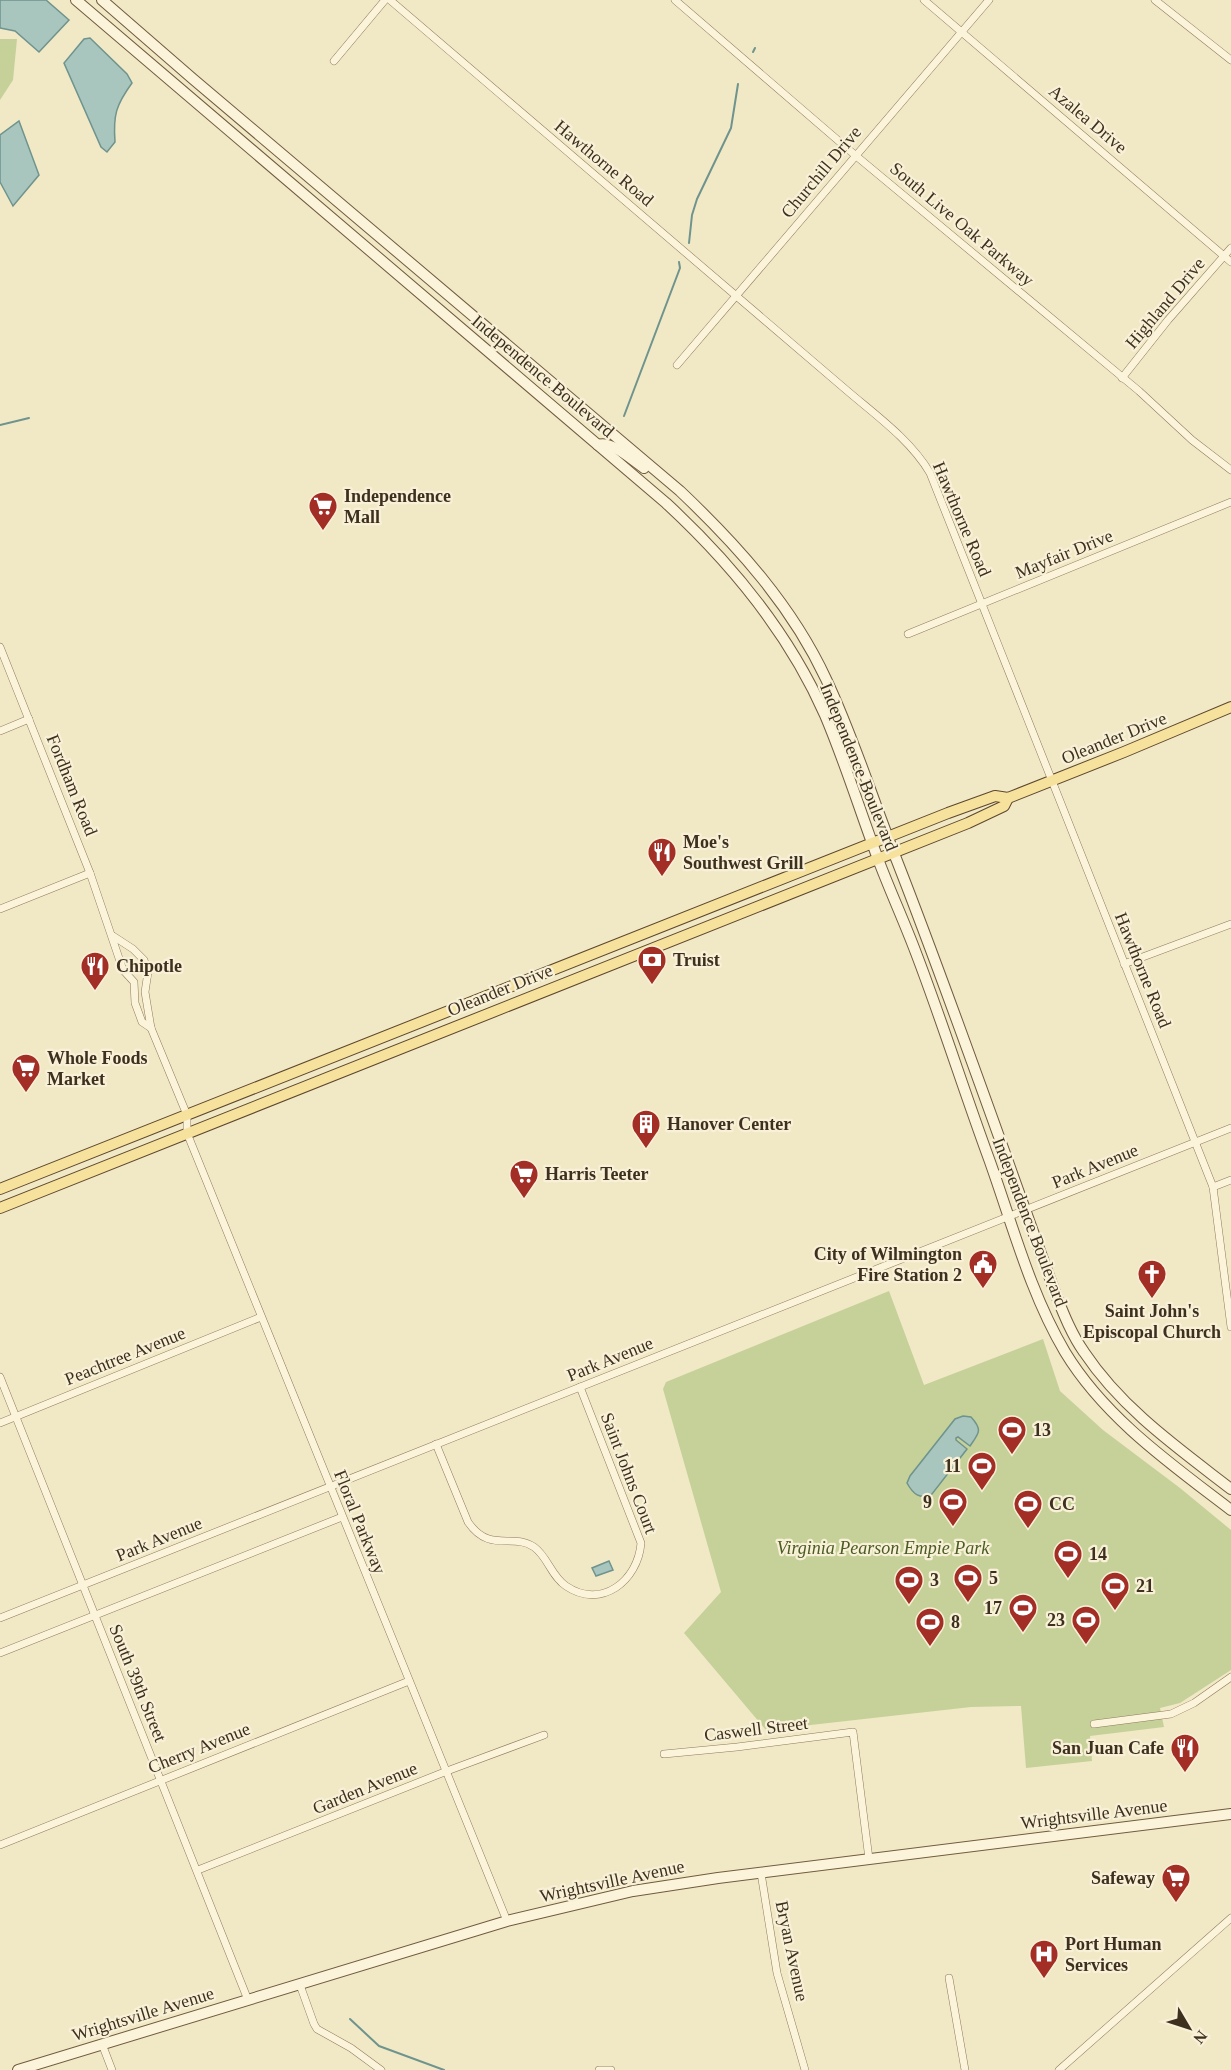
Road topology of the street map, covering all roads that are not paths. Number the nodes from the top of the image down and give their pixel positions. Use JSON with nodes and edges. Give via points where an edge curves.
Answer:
{"nodes":[{"id":1,"x":76,"y":0,"type":"edge"},
{"id":2,"x":102,"y":0,"type":"edge"},
{"id":3,"x":388,"y":0,"type":"edge"},
{"id":4,"x":675,"y":0,"type":"edge"},
{"id":5,"x":924,"y":0,"type":"edge"},
{"id":6,"x":989,"y":0,"type":"edge"},
{"id":7,"x":1155,"y":0,"type":"edge"},
{"id":8,"x":962,"y":32,"type":"junction"},
{"id":9,"x":1231,"y":60,"type":"edge"},
{"id":10,"x":334,"y":61,"type":"dead end"},
{"id":11,"x":855,"y":155,"type":"junction"},
{"id":12,"x":1231,"y":249,"type":"edge"},
{"id":13,"x":1224,"y":257,"type":"junction"},
{"id":14,"x":1231,"y":262,"type":"edge"},
{"id":15,"x":736,"y":295,"type":"junction"},
{"id":16,"x":677,"y":365,"type":"dead end"},
{"id":17,"x":1122,"y":378,"type":"junction"},
{"id":18,"x":598,"y":445,"type":"junction"},
{"id":19,"x":1231,"y":470,"type":"edge"},
{"id":20,"x":680,"y":491,"type":"junction"},
{"id":21,"x":1231,"y":502,"type":"edge"},
{"id":22,"x":982,"y":604,"type":"junction"},
{"id":23,"x":908,"y":634,"type":"dead end"},
{"id":24,"x":0,"y":647,"type":"edge"},
{"id":25,"x":1231,"y":707,"type":"edge"},
{"id":26,"x":29,"y":720,"type":"junction"},
{"id":27,"x":0,"y":731,"type":"edge"},
{"id":28,"x":1052,"y":780,"type":"junction"},
{"id":29,"x":1008,"y":798,"type":"junction"},
{"id":30,"x":888,"y":837,"type":"junction"},
{"id":31,"x":873,"y":843,"type":"junction"},
{"id":32,"x":894,"y":852,"type":"junction"},
{"id":33,"x":878,"y":858,"type":"junction"},
{"id":34,"x":90,"y":873,"type":"junction"},
{"id":35,"x":0,"y":909,"type":"edge"},
{"id":36,"x":1231,"y":924,"type":"edge"},
{"id":37,"x":113,"y":936,"type":"junction"},
{"id":38,"x":1124,"y":964,"type":"junction"},
{"id":39,"x":152,"y":1028,"type":"junction"},
{"id":40,"x":187,"y":1115,"type":"junction"},
{"id":41,"x":1231,"y":1128,"type":"edge"},
{"id":42,"x":187,"y":1133,"type":"junction"},
{"id":43,"x":1196,"y":1142,"type":"junction"},
{"id":44,"x":1231,"y":1180,"type":"edge"},
{"id":45,"x":1213,"y":1187,"type":"junction"},
{"id":46,"x":0,"y":1190,"type":"edge"},
{"id":47,"x":0,"y":1208,"type":"edge"},
{"id":48,"x":1025,"y":1209,"type":"junction"},
{"id":49,"x":1009,"y":1216,"type":"junction"},
{"id":50,"x":261,"y":1317,"type":"junction"},
{"id":51,"x":1231,"y":1327,"type":"edge"},
{"id":52,"x":0,"y":1377,"type":"edge"},
{"id":53,"x":580,"y":1387,"type":"junction"},
{"id":54,"x":16,"y":1416,"type":"junction"},
{"id":55,"x":0,"y":1423,"type":"edge"},
{"id":56,"x":436,"y":1444,"type":"junction"},
{"id":57,"x":330,"y":1487,"type":"junction"},
{"id":58,"x":1231,"y":1489,"type":"edge"},
{"id":59,"x":1231,"y":1510,"type":"edge"},
{"id":60,"x":342,"y":1517,"type":"junction"},
{"id":61,"x":83,"y":1585,"type":"junction"},
{"id":62,"x":95,"y":1616,"type":"junction"},
{"id":63,"x":0,"y":1618,"type":"edge"},
{"id":64,"x":0,"y":1653,"type":"edge"},
{"id":65,"x":1231,"y":1677,"type":"edge"},
{"id":66,"x":410,"y":1681,"type":"junction"},
{"id":67,"x":1094,"y":1724,"type":"dead end"},
{"id":68,"x":544,"y":1735,"type":"dead end"},
{"id":69,"x":664,"y":1754,"type":"dead end"},
{"id":70,"x":447,"y":1771,"type":"junction"},
{"id":71,"x":161,"y":1779,"type":"junction"},
{"id":72,"x":1231,"y":1814,"type":"edge"},
{"id":73,"x":0,"y":1845,"type":"edge"},
{"id":74,"x":869,"y":1858,"type":"junction"},
{"id":75,"x":198,"y":1870,"type":"junction"},
{"id":76,"x":761,"y":1873,"type":"junction"},
{"id":77,"x":1231,"y":1918,"type":"edge"},
{"id":78,"x":507,"y":1921,"type":"junction"},
{"id":79,"x":949,"y":1978,"type":"dead end"},
{"id":80,"x":300,"y":1985,"type":"junction"},
{"id":81,"x":248,"y":2000,"type":"junction"},
{"id":82,"x":102,"y":2044,"type":"junction"},
{"id":83,"x":18,"y":2070,"type":"edge"},
{"id":84,"x":112,"y":2070,"type":"edge"},
{"id":85,"x":381,"y":2070,"type":"edge"},
{"id":86,"x":599,"y":2070,"type":"edge"},
{"id":87,"x":610,"y":2070,"type":"edge"},
{"id":88,"x":805,"y":2070,"type":"edge"},
{"id":89,"x":965,"y":2070,"type":"edge"},
{"id":90,"x":1059,"y":2070,"type":"edge"}],
"edges":[{"from":1,"to":18,"type":"main road","name":"Independence Boulevard"},
{"from":2,"to":20,"type":"main road","name":"Independence Boulevard"},
{"from":3,"to":10,"type":"street"},
{"from":3,"to":15,"type":"street","name":"Hawthorne Road"},
{"from":4,"to":11,"type":"street","name":"South Live Oak Parkway"},
{"from":5,"to":8,"type":"street","name":"Azalea Drive"},
{"from":6,"to":8,"type":"street","name":"Churchill Drive"},
{"from":7,"to":9,"type":"street"},
{"from":8,"to":11,"type":"street","name":"Churchill Drive"},
{"from":8,"to":13,"type":"street","name":"Azalea Drive"},
{"from":11,"to":15,"type":"street","name":"Churchill Drive"},
{"from":11,"to":17,"type":"street","name":"South Live Oak Parkway"},
{"from":12,"to":13,"type":"street","name":"Highland Drive"},
{"from":13,"to":14,"type":"street","name":"Azalea Drive"},
{"from":13,"to":17,"type":"street","name":"Highland Drive"},
{"from":15,"to":16,"type":"street","name":"Churchill Drive"},
{"from":15,"to":22,"type":"street","name":"Hawthorne Road","via":[[917,454],[930,473]]},
{"from":17,"to":19,"type":"street","name":"South Live Oak Parkway"},
{"from":18,"to":20,"type":"main road","via":[[613,445]]},
{"from":18,"to":31,"type":"main road","name":"Independence Boulevard","via":[[703,537],[765,612],[821,706]]},
{"from":20,"to":30,"type":"main road","name":"Independence Boulevard","via":[[756,570],[812,652],[836,701]]},
{"from":21,"to":22,"type":"street","name":"Mayfair Drive"},
{"from":22,"to":23,"type":"street","name":"Mayfair Drive"},
{"from":22,"to":28,"type":"street","name":"Hawthorne Road"},
{"from":24,"to":26,"type":"street","name":"Fordham Road"},
{"from":25,"to":28,"type":"main road","name":"Oleander Drive"},
{"from":26,"to":27,"type":"street"},
{"from":26,"to":34,"type":"street","name":"Fordham Road"},
{"from":28,"to":29,"type":"main road","name":"Oleander Drive"},
{"from":28,"to":38,"type":"street","name":"Hawthorne Road"},
{"from":29,"to":30,"type":"main road","name":"Oleander Drive","via":[[995,796]]},
{"from":29,"to":32,"type":"main road","name":"Oleander Drive","via":[[1004,806]]},
{"from":30,"to":31,"type":"main road","name":"Oleander Drive"},
{"from":30,"to":32,"type":"main road","name":"Independence Boulevard"},
{"from":31,"to":33,"type":"main road","name":"Independence Boulevard"},
{"from":31,"to":40,"type":"main road","name":"Oleander Drive"},
{"from":32,"to":33,"type":"main road","name":"Oleander Drive"},
{"from":32,"to":48,"type":"main road","name":"Independence Boulevard"},
{"from":33,"to":42,"type":"main road","name":"Oleander Drive"},
{"from":33,"to":49,"type":"main road","name":"Independence Boulevard"},
{"from":34,"to":35,"type":"street"},
{"from":34,"to":37,"type":"street","name":"Fordham Road"},
{"from":36,"to":38,"type":"street"},
{"from":37,"to":39,"type":"street","name":"Fordham Road","via":[[123,970],[134,982],[137,1012],[142,1022]]},
{"from":37,"to":39,"type":"street","name":"Fordham Road","via":[[144,960]]},
{"from":38,"to":43,"type":"street","name":"Hawthorne Road"},
{"from":39,"to":40,"type":"street","name":"Fordham Road"},
{"from":40,"to":42,"type":"street","name":"Fordham Road"},
{"from":40,"to":46,"type":"main road","name":"Oleander Drive"},
{"from":41,"to":43,"type":"street","name":"Park Avenue"},
{"from":42,"to":47,"type":"main road","name":"Oleander Drive"},
{"from":42,"to":50,"type":"street","name":"Floral Parkway"},
{"from":43,"to":45,"type":"street","name":"Hawthorne Road"},
{"from":43,"to":48,"type":"street","name":"Park Avenue"},
{"from":44,"to":45,"type":"street"},
{"from":45,"to":51,"type":"street","name":"Hawthorne Road"},
{"from":48,"to":49,"type":"street","name":"Park Avenue"},
{"from":48,"to":58,"type":"main road","name":"Independence Boulevard","via":[[1065,1318],[1095,1368],[1149,1424]]},
{"from":49,"to":53,"type":"street","name":"Park Avenue"},
{"from":49,"to":59,"type":"main road","name":"Independence Boulevard","via":[[1046,1313],[1091,1388],[1132,1431]]},
{"from":50,"to":54,"type":"street","name":"Peachtree Avenue"},
{"from":50,"to":57,"type":"street","name":"Floral Parkway"},
{"from":52,"to":54,"type":"street","name":"South 39th Street"},
{"from":53,"to":56,"type":"street","name":"Park Avenue"},
{"from":53,"to":56,"type":"street","name":"Saint Johns Court","via":[[640,1543],[631,1574],[609,1592],[591,1595],[574,1591],[557,1579],[534,1547],[492,1540],[477,1532],[468,1522]]},
{"from":54,"to":55,"type":"street","name":"Peachtree Avenue"},
{"from":54,"to":61,"type":"street","name":"South 39th Street"},
{"from":56,"to":57,"type":"street","name":"Park Avenue"},
{"from":57,"to":60,"type":"street","name":"Floral Parkway"},
{"from":57,"to":61,"type":"street","name":"Park Avenue"},
{"from":60,"to":62,"type":"street"},
{"from":60,"to":66,"type":"street","name":"Floral Parkway"},
{"from":61,"to":62,"type":"street","name":"South 39th Street"},
{"from":61,"to":63,"type":"street","name":"Park Avenue"},
{"from":62,"to":64,"type":"street"},
{"from":62,"to":71,"type":"street","name":"South 39th Street"},
{"from":65,"to":67,"type":"street","via":[[1171,1714]]},
{"from":66,"to":70,"type":"street","name":"Floral Parkway"},
{"from":66,"to":71,"type":"street","name":"Cherry Avenue"},
{"from":68,"to":70,"type":"street","name":"Garden Avenue"},
{"from":69,"to":74,"type":"street","name":"Caswell Street","via":[[853,1732]]},
{"from":70,"to":75,"type":"street","name":"Garden Avenue"},
{"from":70,"to":78,"type":"street","name":"Floral Parkway"},
{"from":71,"to":73,"type":"street","name":"Cherry Avenue"},
{"from":71,"to":75,"type":"street","name":"South 39th Street"},
{"from":72,"to":74,"type":"main road","name":"Wrightsville Avenue"},
{"from":74,"to":76,"type":"main road","name":"Wrightsville Avenue"},
{"from":75,"to":81,"type":"street","name":"South 39th Street"},
{"from":76,"to":78,"type":"main road","name":"Wrightsville Avenue","via":[[633,1891]]},
{"from":76,"to":88,"type":"street","name":"Bryan Avenue","via":[[777,1973]]},
{"from":77,"to":90,"type":"street"},
{"from":78,"to":80,"type":"main road","name":"Wrightsville Avenue"},
{"from":79,"to":89,"type":"street"},
{"from":80,"to":81,"type":"main road","name":"Wrightsville Avenue"},
{"from":80,"to":85,"type":"street","via":[[317,2029]]},
{"from":81,"to":82,"type":"main road","name":"Wrightsville Avenue"},
{"from":82,"to":83,"type":"main road","name":"Wrightsville Avenue"},
{"from":82,"to":84,"type":"street"},
{"from":86,"to":87,"type":"street"}]}
